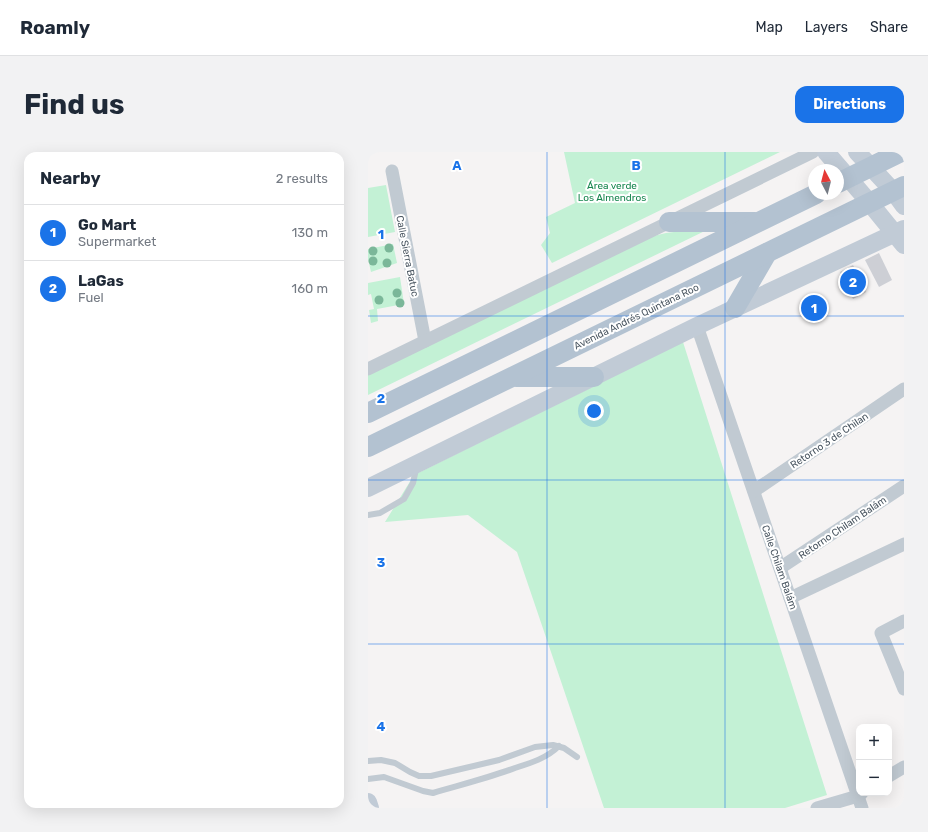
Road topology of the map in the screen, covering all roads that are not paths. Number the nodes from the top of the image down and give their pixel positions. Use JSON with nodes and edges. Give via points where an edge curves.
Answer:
{"nodes":[{"id":1,"x":813,"y":152,"type":"edge"},
{"id":2,"x":826,"y":152,"type":"edge"},
{"id":3,"x":857,"y":152,"type":"edge"},
{"id":4,"x":901,"y":152,"type":"edge"},
{"id":5,"x":833,"y":164,"type":"edge"},
{"id":6,"x":870,"y":167,"type":"junction"},
{"id":7,"x":392,"y":171,"type":"dead end"},
{"id":8,"x":844,"y":180,"type":"edge"},
{"id":9,"x":844,"y":182,"type":"edge"},
{"id":10,"x":900,"y":194,"type":"edge"},
{"id":11,"x":808,"y":198,"type":"edge"},
{"id":12,"x":869,"y":202,"type":"junction"},
{"id":13,"x":669,"y":222,"type":"junction"},
{"id":14,"x":758,"y":222,"type":"junction"},
{"id":15,"x":901,"y":236,"type":"edge"},
{"id":16,"x":767,"y":253,"type":"junction"},
{"id":17,"x":735,"y":308,"type":"junction"},
{"id":18,"x":698,"y":326,"type":"junction"},
{"id":19,"x":425,"y":341,"type":"junction"},
{"id":20,"x":368,"y":369,"type":"edge"},
{"id":21,"x":512,"y":377,"type":"junction"},
{"id":22,"x":594,"y":377,"type":"junction"},
{"id":23,"x":904,"y":389,"type":"edge"},
{"id":24,"x":368,"y":413,"type":"edge"},
{"id":25,"x":368,"y":447,"type":"edge"},
{"id":26,"x":417,"y":464,"type":"junction"},
{"id":27,"x":904,"y":486,"type":"edge"},
{"id":28,"x":368,"y":488,"type":"edge"},
{"id":29,"x":754,"y":491,"type":"junction"},
{"id":30,"x":368,"y":515,"type":"edge"},
{"id":31,"x":904,"y":544,"type":"edge"},
{"id":32,"x":780,"y":568,"type":"junction"},
{"id":33,"x":790,"y":598,"type":"junction"},
{"id":34,"x":904,"y":621,"type":"edge"},
{"id":35,"x":904,"y":689,"type":"edge"},
{"id":36,"x":559,"y":746,"type":"junction"},
{"id":37,"x":576,"y":757,"type":"dead end"},
{"id":38,"x":368,"y":761,"type":"edge"},
{"id":39,"x":904,"y":767,"type":"edge"},
{"id":40,"x":410,"y":772,"type":"junction"},
{"id":41,"x":892,"y":774,"type":"edge"},
{"id":42,"x":368,"y":779,"type":"edge"},
{"id":43,"x":404,"y":784,"type":"junction"},
{"id":44,"x":860,"y":799,"type":"edge"},
{"id":45,"x":368,"y":802,"type":"edge"},
{"id":46,"x":370,"y":808,"type":"edge"},
{"id":47,"x":819,"y":808,"type":"edge"}],
"edges":[{"from":1,"to":13,"type":"street"},
{"from":2,"to":5,"type":"street"},
{"from":3,"to":6,"type":"street"},
{"from":4,"to":6,"type":"main road"},
{"from":6,"to":8,"type":"main road"},
{"from":6,"to":10,"type":"street"},
{"from":7,"to":19,"type":"street","name":"Calle Sierra Batuc"},
{"from":9,"to":12,"type":"street"},
{"from":10,"to":12,"type":"main road","name":"Avenida Andrés Quintana Roo"},
{"from":11,"to":14,"type":"main road"},
{"from":12,"to":15,"type":"street"},
{"from":12,"to":16,"type":"main road","name":"Avenida Andrés Quintana Roo"},
{"from":13,"to":14,"type":"main road"},
{"from":13,"to":19,"type":"street"},
{"from":14,"to":24,"type":"main road"},
{"from":15,"to":17,"type":"street"},
{"from":16,"to":17,"type":"main road"},
{"from":16,"to":21,"type":"main road","name":"Avenida Andrés Quintana Roo"},
{"from":17,"to":18,"type":"street"},
{"from":18,"to":22,"type":"street"},
{"from":18,"to":29,"type":"street","name":"Calle Chilam Balám"},
{"from":19,"to":20,"type":"street"},
{"from":21,"to":22,"type":"main road"},
{"from":21,"to":25,"type":"main road","name":"Avenida Andrés Quintana Roo"},
{"from":22,"to":26,"type":"street"},
{"from":23,"to":29,"type":"street","name":"Retorno 3 de Chilan"},
{"from":26,"to":28,"type":"street"},
{"from":26,"to":30,"type":"lane","via":[[404,499],[380,513]]},
{"from":27,"to":32,"type":"street","name":"Retorno Chilam Balám"},
{"from":29,"to":32,"type":"street","name":"Calle Chilam Balám"},
{"from":31,"to":33,"type":"street"},
{"from":32,"to":33,"type":"street","name":"Calle Chilam Balám"},
{"from":33,"to":44,"type":"street","name":"Calle Chilam Balám"},
{"from":34,"to":35,"type":"street","via":[[881,633]]},
{"from":36,"to":37,"type":"lane"},
{"from":36,"to":40,"type":"lane","via":[[535,747],[499,760],[431,776],[420,776]]},
{"from":36,"to":43,"type":"lane","via":[[536,761],[433,793]]},
{"from":38,"to":40,"type":"lane","via":[[394,763]]},
{"from":39,"to":41,"type":"street"},
{"from":40,"to":43,"type":"lane"},
{"from":42,"to":43,"type":"lane","via":[[384,776]]},
{"from":44,"to":47,"type":"street"},
{"from":45,"to":46,"type":"street"}]}
